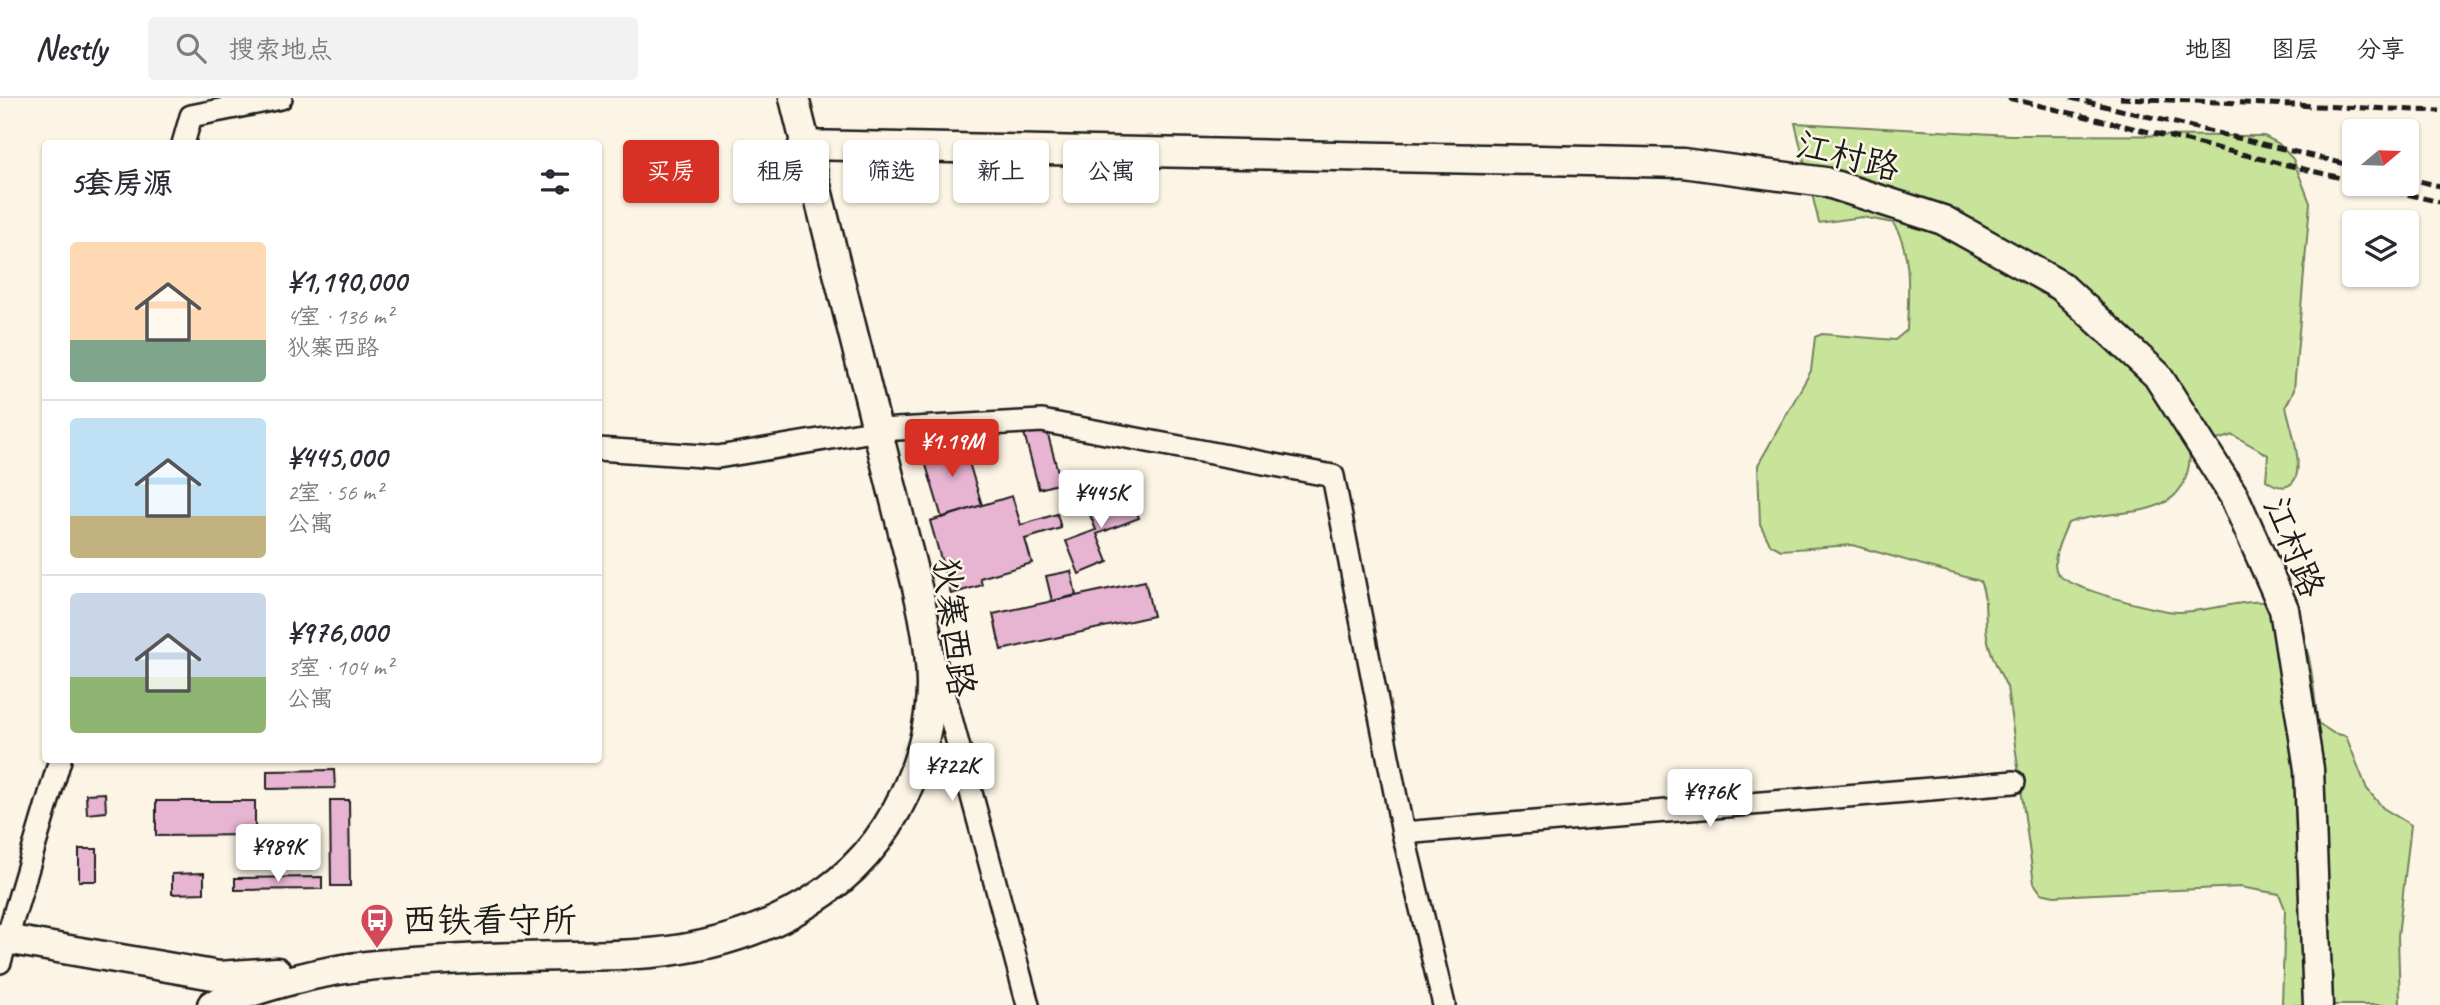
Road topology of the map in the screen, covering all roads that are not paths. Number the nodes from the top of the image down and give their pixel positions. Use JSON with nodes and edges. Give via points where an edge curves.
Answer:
{"nodes":[{"id":1,"x":281,"y":98,"type":"edge"},
{"id":2,"x":794,"y":98,"type":"edge"},
{"id":3,"x":184,"y":140,"type":"edge"},
{"id":4,"x":802,"y":140,"type":"edge"},
{"id":5,"x":829,"y":146,"type":"edge"},
{"id":6,"x":818,"y":203,"type":"edge"},
{"id":7,"x":878,"y":429,"type":"junction"},
{"id":8,"x":602,"y":449,"type":"edge"},
{"id":9,"x":917,"y":589,"type":"junction"},
{"id":10,"x":59,"y":763,"type":"edge"},
{"id":11,"x":2014,"y":782,"type":"dead end"},
{"id":12,"x":1404,"y":833,"type":"junction"},
{"id":13,"x":2,"y":943,"type":"edge"},
{"id":14,"x":343,"y":969,"type":"junction"},
{"id":15,"x":212,"y":1005,"type":"edge"},
{"id":16,"x":1028,"y":1005,"type":"edge"},
{"id":17,"x":1444,"y":1005,"type":"edge"},
{"id":18,"x":2318,"y":1005,"type":"edge"}],
"edges":[{"from":1,"to":3,"type":"street","via":[[191,116]]},
{"from":2,"to":4,"type":"street","name":"狄寨西路"},
{"from":5,"to":18,"type":"street","name":"江村路","via":[[1683,163],[1825,182],[1930,216],[2061,286],[2157,375],[2234,496],[2284,609],[2309,769]]},
{"from":6,"to":7,"type":"street","name":"狄寨西路"},
{"from":7,"to":8,"type":"street","via":[[718,457]]},
{"from":7,"to":9,"type":"street","name":"狄寨西路"},
{"from":7,"to":12,"type":"street","via":[[1042,421],[1333,476]]},
{"from":9,"to":14,"type":"street","name":"狄寨西路","via":[[931,683],[921,752],[903,798],[876,843],[821,895],[761,927],[688,948],[622,956],[519,957]]},
{"from":9,"to":16,"type":"street"},
{"from":10,"to":13,"type":"street"},
{"from":11,"to":12,"type":"street"},
{"from":12,"to":17,"type":"street"},
{"from":13,"to":14,"type":"street","via":[[219,976]]},
{"from":14,"to":15,"type":"street","name":"狄寨西路","via":[[278,983]]}]}
